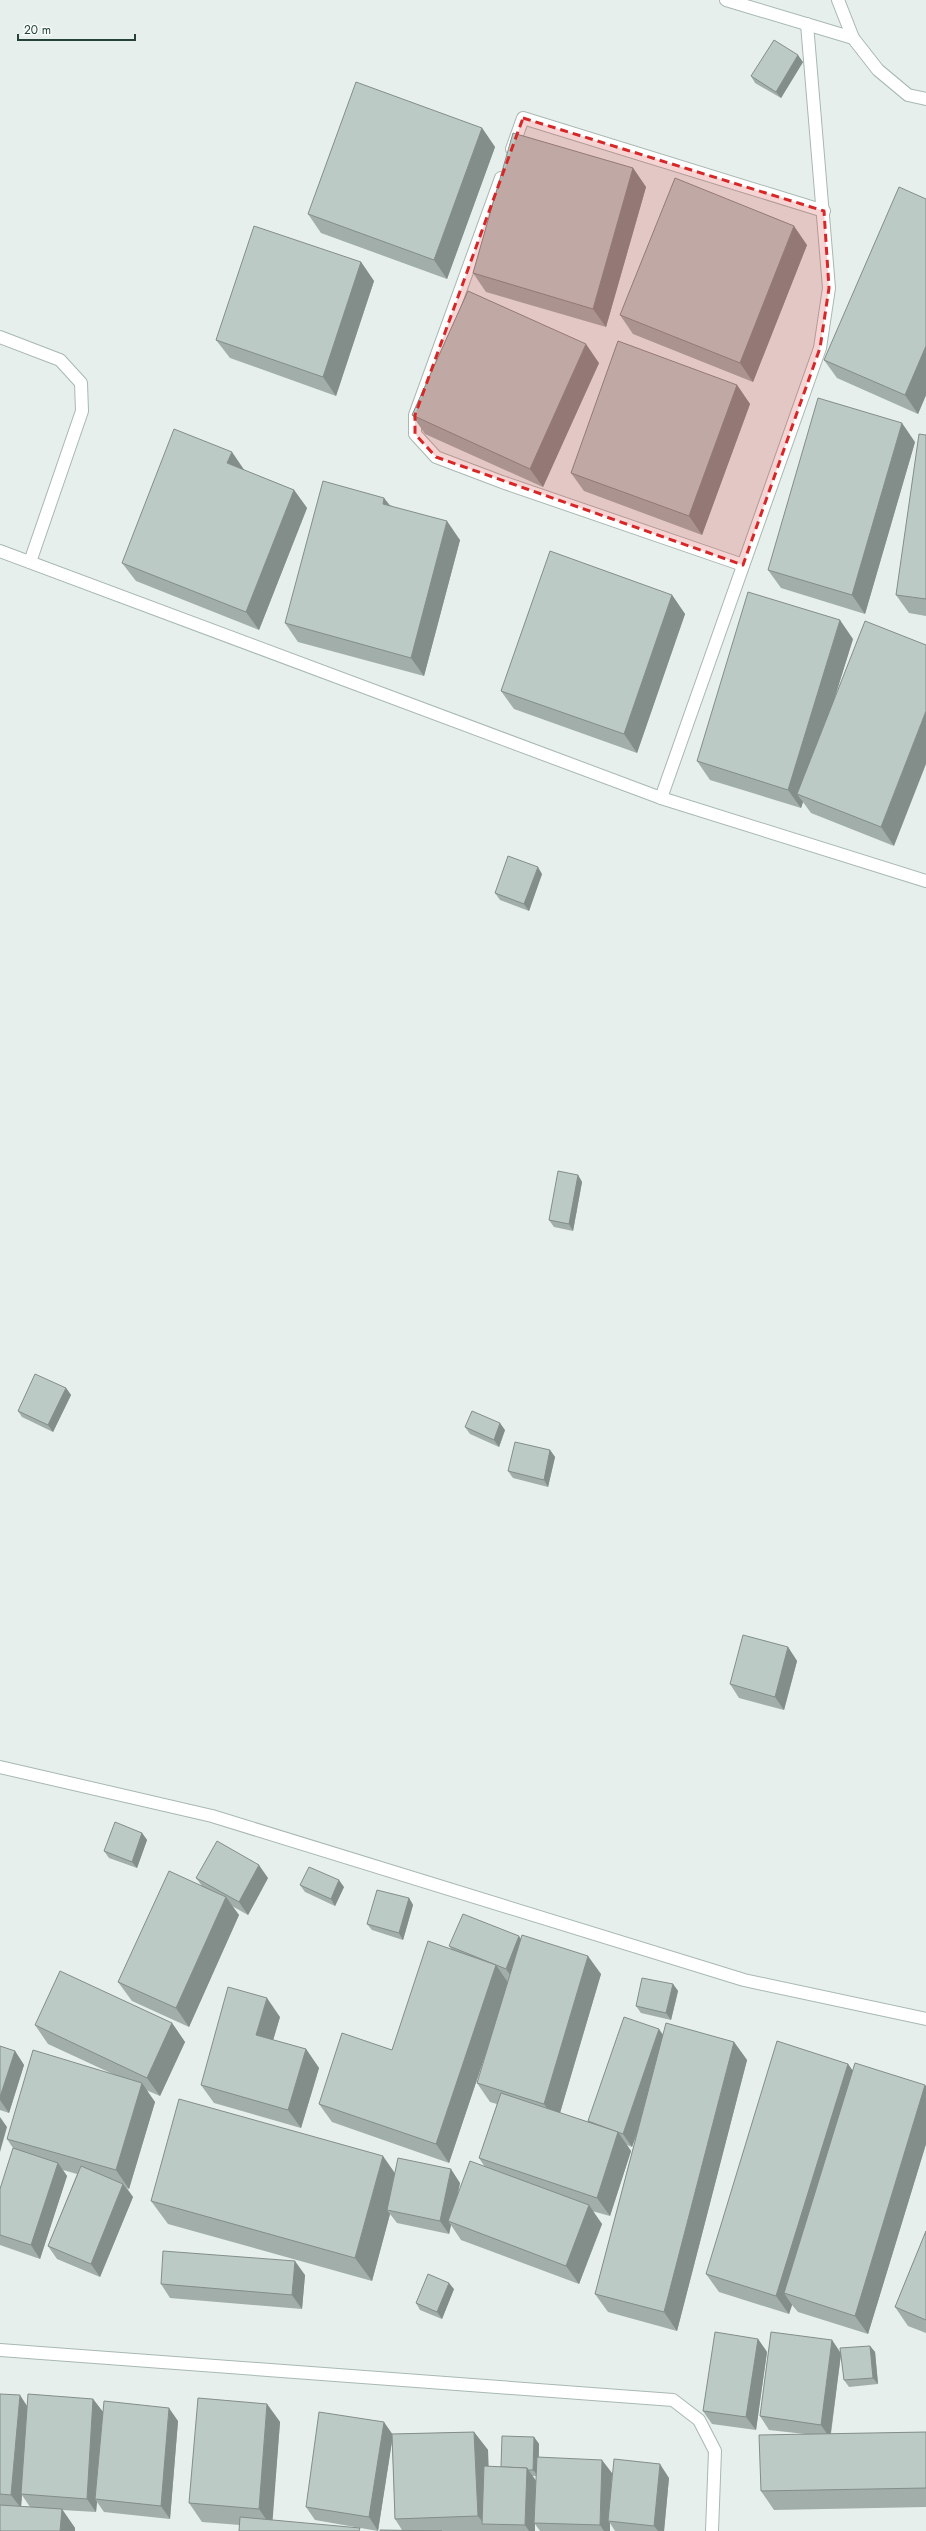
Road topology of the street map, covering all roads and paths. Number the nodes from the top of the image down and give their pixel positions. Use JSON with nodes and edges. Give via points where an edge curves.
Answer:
{"nodes":[{"id":1,"x":726,"y":0,"type":"edge"},
{"id":2,"x":838,"y":0,"type":"edge"},
{"id":3,"x":807,"y":24,"type":"junction"},
{"id":4,"x":853,"y":38,"type":"junction"},
{"id":5,"x":926,"y":99,"type":"edge"},
{"id":6,"x":824,"y":211,"type":"junction"},
{"id":7,"x":0,"y":337,"type":"edge"},
{"id":8,"x":0,"y":551,"type":"edge"},
{"id":9,"x":30,"y":562,"type":"junction"},
{"id":10,"x":743,"y":565,"type":"junction"},
{"id":11,"x":661,"y":798,"type":"junction"},
{"id":12,"x":926,"y":881,"type":"edge"},
{"id":13,"x":0,"y":1767,"type":"edge"},
{"id":14,"x":926,"y":2020,"type":"edge"},
{"id":15,"x":0,"y":2350,"type":"edge"},
{"id":16,"x":712,"y":2531,"type":"edge"}],
"edges":[{"from":1,"to":3,"type":"street"},
{"from":2,"to":4,"type":"street"},
{"from":3,"to":4,"type":"street"},
{"from":3,"to":6,"type":"street"},
{"from":4,"to":5,"type":"street","via":[[878,70],[908,94]]},
{"from":6,"to":10,"type":"street","via":[[829,288],[820,348]]},
{"from":6,"to":10,"type":"street","via":[[523,118],[415,415],[415,434],[436,457]]},
{"from":7,"to":9,"type":"street","via":[[60,360],[81,383],[82,411]]},
{"from":8,"to":9,"type":"street"},
{"from":9,"to":11,"type":"street"},
{"from":10,"to":11,"type":"street"},
{"from":11,"to":12,"type":"street"},
{"from":13,"to":14,"type":"street","via":[[212,1816],[744,1980]]},
{"from":15,"to":16,"type":"street","via":[[673,2400],[699,2420],[715,2450]]}]}
